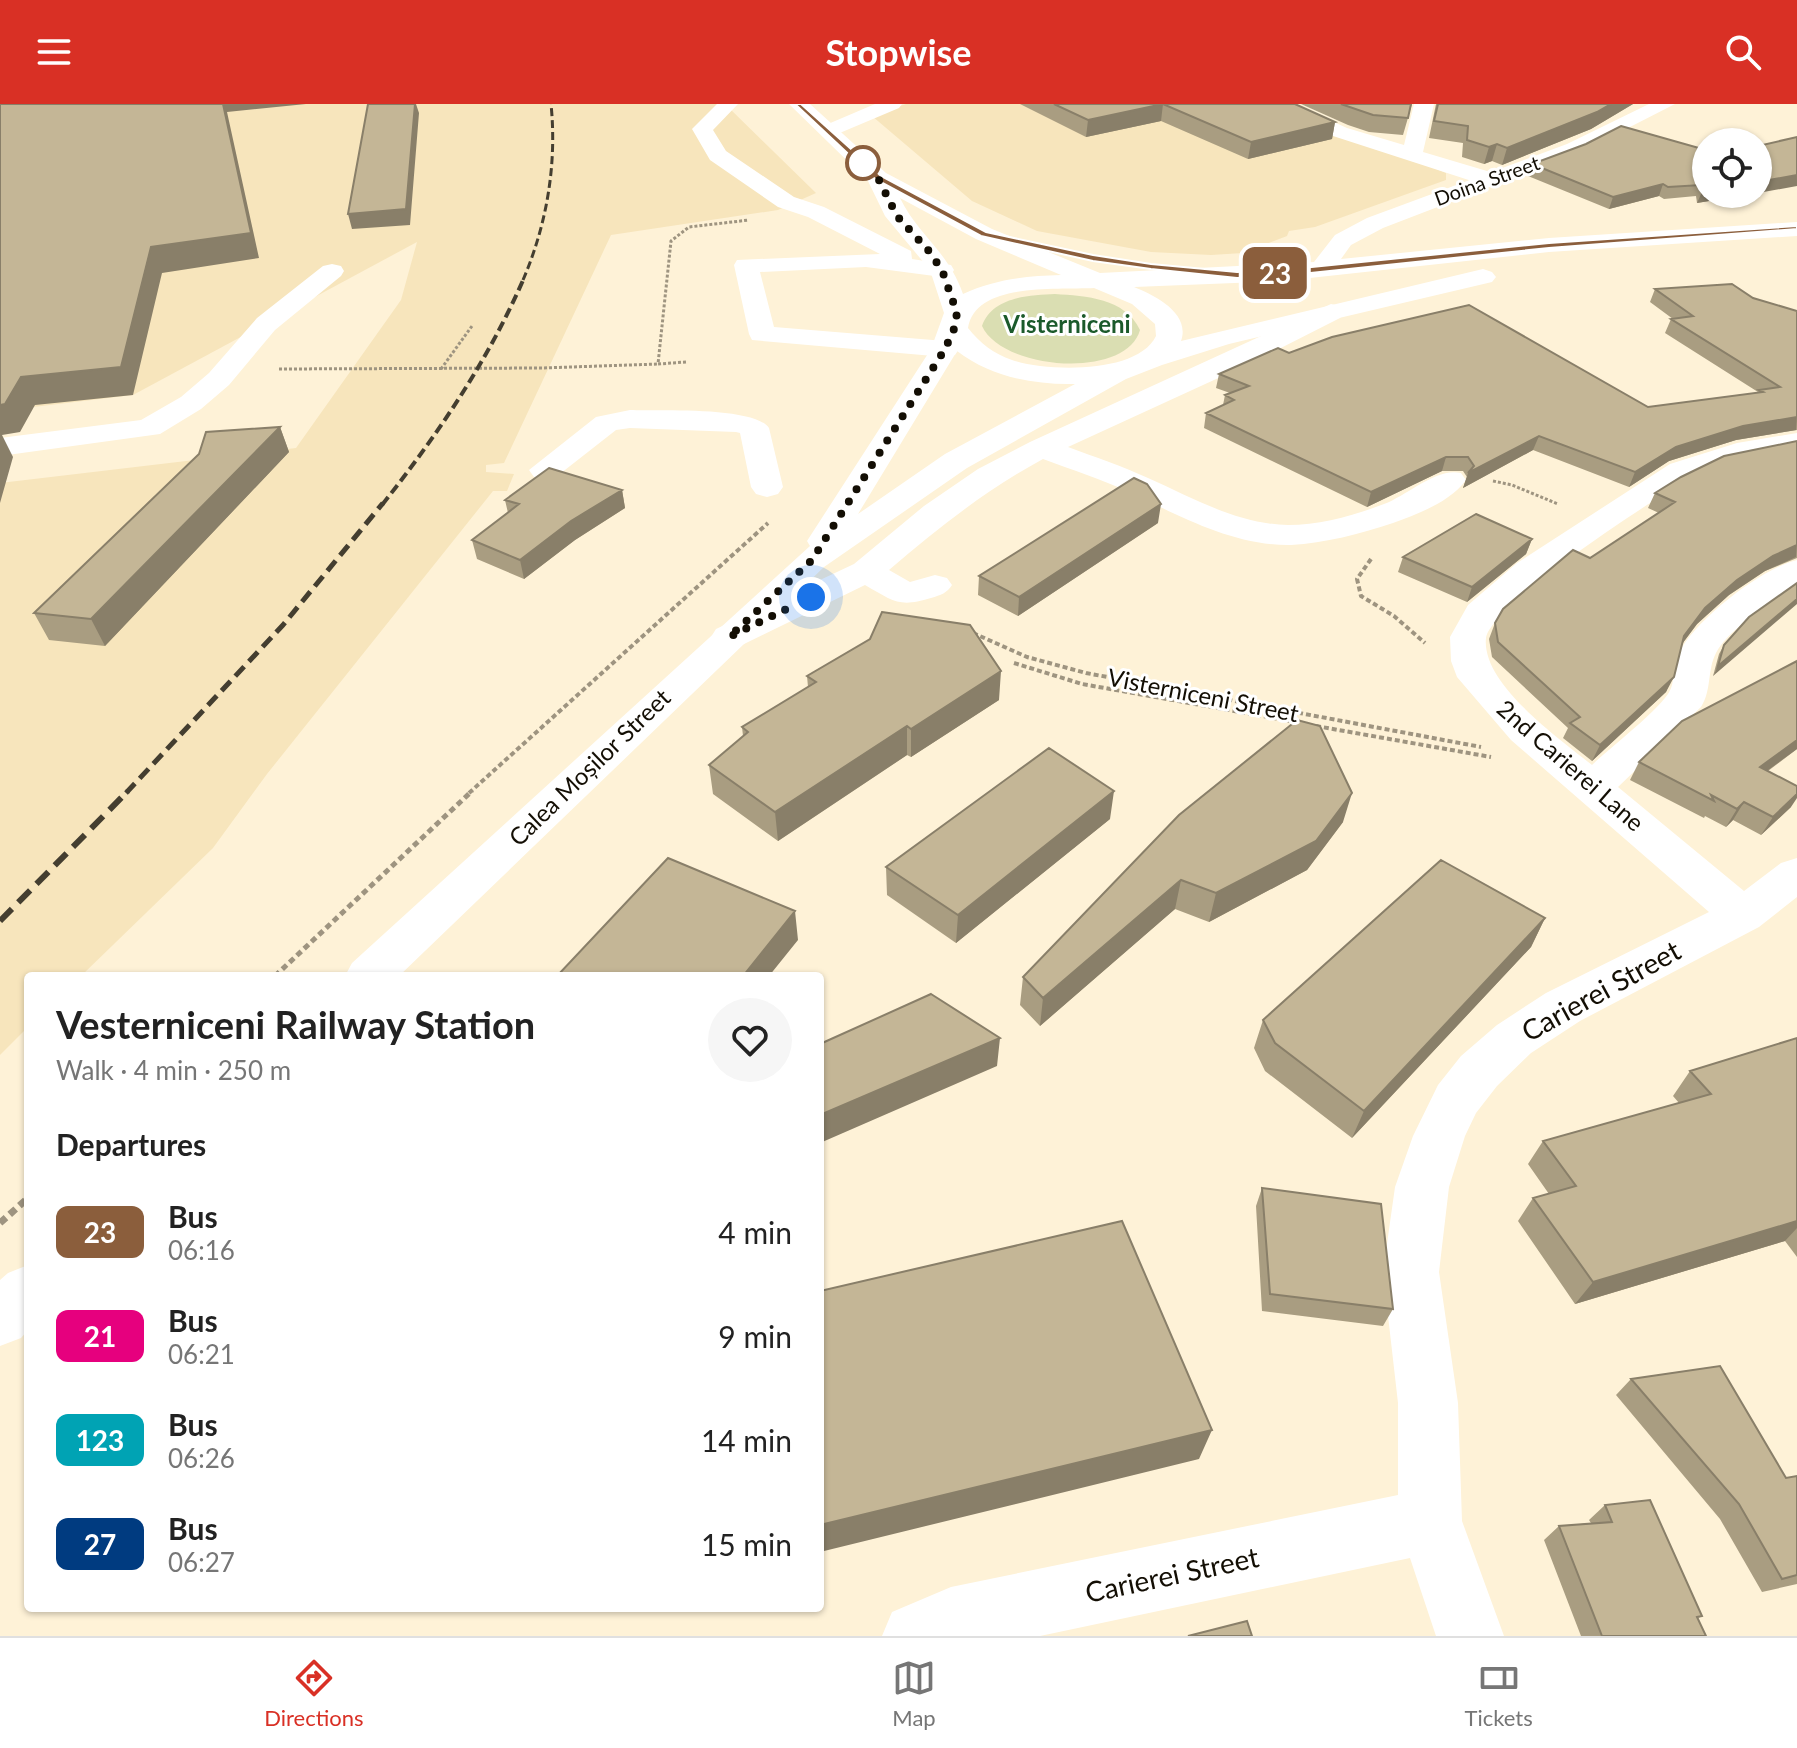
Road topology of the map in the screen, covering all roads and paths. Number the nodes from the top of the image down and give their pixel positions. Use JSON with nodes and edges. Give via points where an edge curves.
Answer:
{"nodes":[{"id":1,"x":728,"y":104,"type":"edge"},
{"id":2,"x":799,"y":104,"type":"edge"},
{"id":3,"x":1278,"y":104,"type":"edge"},
{"id":4,"x":1424,"y":104,"type":"edge"},
{"id":5,"x":1665,"y":104,"type":"edge"},
{"id":6,"x":897,"y":113,"type":"edge"},
{"id":7,"x":828,"y":131,"type":"junction"},
{"id":8,"x":1346,"y":151,"type":"dead end"},
{"id":9,"x":1409,"y":163,"type":"junction"},
{"id":10,"x":878,"y":178,"type":"junction"},
{"id":11,"x":1489,"y":179,"type":"junction"},
{"id":12,"x":1797,"y":229,"type":"edge"},
{"id":13,"x":984,"y":234,"type":"junction"},
{"id":14,"x":1680,"y":238,"type":"junction"},
{"id":15,"x":942,"y":270,"type":"junction"},
{"id":16,"x":1321,"y":270,"type":"junction"},
{"id":17,"x":332,"y":271,"type":"dead end"},
{"id":18,"x":1237,"y":275,"type":"junction"},
{"id":19,"x":1099,"y":281,"type":"junction"},
{"id":20,"x":1331,"y":312,"type":"junction"},
{"id":21,"x":472,"y":326,"type":"dead end"},
{"id":22,"x":952,"y":330,"type":"junction"},
{"id":23,"x":1152,"y":359,"type":"junction"},
{"id":24,"x":658,"y":364,"type":"dead end"},
{"id":25,"x":270,"y":369,"type":"dead end"},
{"id":26,"x":441,"y":369,"type":"junction"},
{"id":27,"x":1116,"y":373,"type":"junction"},
{"id":28,"x":1797,"y":442,"type":"edge"},
{"id":29,"x":0,"y":447,"type":"edge"},
{"id":30,"x":1041,"y":448,"type":"junction"},
{"id":31,"x":545,"y":470,"type":"edge"},
{"id":32,"x":1447,"y":483,"type":"joint"},
{"id":33,"x":767,"y":487,"type":"dead end"},
{"id":34,"x":1386,"y":515,"type":"junction"},
{"id":35,"x":771,"y":521,"type":"dead end"},
{"id":36,"x":1599,"y":522,"type":"junction"},
{"id":37,"x":812,"y":560,"type":"junction"},
{"id":38,"x":1797,"y":570,"type":"edge"},
{"id":39,"x":866,"y":571,"type":"junction"},
{"id":40,"x":921,"y":590,"type":"joint"},
{"id":41,"x":729,"y":637,"type":"junction"},
{"id":42,"x":1014,"y":663,"type":"dead end"},
{"id":43,"x":1476,"y":677,"type":"junction"},
{"id":44,"x":1499,"y":759,"type":"dead end"},
{"id":45,"x":1561,"y":762,"type":"junction"},
{"id":46,"x":1593,"y":788,"type":"junction"},
{"id":47,"x":1781,"y":892,"type":"edge"},
{"id":48,"x":279,"y":972,"type":"edge"},
{"id":49,"x":373,"y":972,"type":"edge"},
{"id":50,"x":24,"y":1202,"type":"edge"},
{"id":51,"x":0,"y":1223,"type":"edge"},
{"id":52,"x":24,"y":1296,"type":"edge"},
{"id":53,"x":0,"y":1318,"type":"edge"},
{"id":54,"x":1430,"y":1521,"type":"junction"},
{"id":55,"x":916,"y":1636,"type":"edge"},
{"id":56,"x":1470,"y":1636,"type":"edge"}],
"edges":[{"from":1,"to":15,"type":"main road","via":[[702,129],[718,155],[786,202],[816,212],[889,252]]},
{"from":2,"to":7,"type":"main road"},
{"from":3,"to":9,"type":"main road"},
{"from":4,"to":9,"type":"main road"},
{"from":5,"to":11,"type":"main road","name":"Doina Street","via":[[1589,142]]},
{"from":6,"to":7,"type":"main road","via":[[859,118]]},
{"from":7,"to":10,"type":"main road"},
{"from":8,"to":9,"type":"main road"},
{"from":9,"to":11,"type":"main road"},
{"from":10,"to":13,"type":"main road"},
{"from":10,"to":15,"type":"main road","via":[[897,216]]},
{"from":11,"to":16,"type":"main road","name":"Doina Street","via":[[1357,231]]},
{"from":12,"to":14,"type":"main road"},
{"from":13,"to":18,"type":"main road","via":[[1093,258]]},
{"from":13,"to":19,"type":"main road"},
{"from":14,"to":16,"type":"main road","via":[[1549,245]]},
{"from":14,"to":20,"type":"main road"},
{"from":15,"to":22,"type":"main road"},
{"from":15,"to":22,"type":"main road","via":[[866,260],[746,265],[762,334]]},
{"from":16,"to":18,"type":"main road"},
{"from":17,"to":29,"type":"main road","via":[[266,324],[219,379],[149,428]]},
{"from":18,"to":19,"type":"main road"},
{"from":19,"to":22,"type":"main road","via":[[992,290],[970,300]]},
{"from":19,"to":23,"type":"main road","via":[[1141,299],[1168,323],[1170,336]]},
{"from":20,"to":23,"type":"main road"},
{"from":20,"to":30,"type":"main road"},
{"from":21,"to":26,"type":"path"},
{"from":22,"to":27,"type":"main road","via":[[985,359],[1016,369],[1071,376]]},
{"from":22,"to":37,"type":"main road"},
{"from":23,"to":27,"type":"main road"},
{"from":24,"to":26,"type":"path"},
{"from":25,"to":26,"type":"path"},
{"from":27,"to":37,"type":"main road","via":[[956,461]]},
{"from":28,"to":36,"type":"main road","via":[[1737,452],[1681,471]]},
{"from":30,"to":34,"type":"main road","via":[[1105,470],[1213,521],[1262,534],[1315,535]]},
{"from":30,"to":39,"type":"main road","via":[[961,495]]},
{"from":31,"to":33,"type":"main road","via":[[607,423],[739,423],[754,428]]},
{"from":32,"to":34,"type":"main road"},
{"from":32,"to":36,"type":"path","via":[[1512,485]]},
{"from":34,"to":43,"type":"path","via":[[1390,526],[1357,579],[1361,596]]},
{"from":35,"to":48,"type":"path"},
{"from":36,"to":43,"type":"main road","via":[[1529,570],[1481,613],[1468,637]]},
{"from":37,"to":41,"type":"main road","name":"Calea Moșilor Street"},
{"from":38,"to":46,"type":"main road","via":[[1705,640],[1696,655],[1687,698]]},
{"from":39,"to":40,"type":"main road"},
{"from":39,"to":41,"type":"main road"},
{"from":40,"to":45,"type":"path","name":"Visterniceni Street","via":[[979,637],[1086,673]]},
{"from":41,"to":49,"type":"main road","name":"Calea Moșilor Street"},
{"from":42,"to":44,"type":"path","via":[[1082,684]]},
{"from":43,"to":45,"type":"main road","name":"2nd Carierei Lane"},
{"from":45,"to":46,"type":"main road","name":"2nd Carierei Lane"},
{"from":46,"to":47,"type":"main road","name":"2nd Carierei Lane"},
{"from":47,"to":54,"type":"main road","name":"Carierei Street","via":[[1563,1007],[1514,1039],[1456,1100],[1422,1187],[1411,1272],[1428,1403]]},
{"from":50,"to":51,"type":"path"},
{"from":52,"to":53,"type":"main road"},
{"from":54,"to":55,"type":"main road","name":"Carierei Street","via":[[951,1621]]},
{"from":54,"to":56,"type":"main road","name":"Carierei Street"}]}
